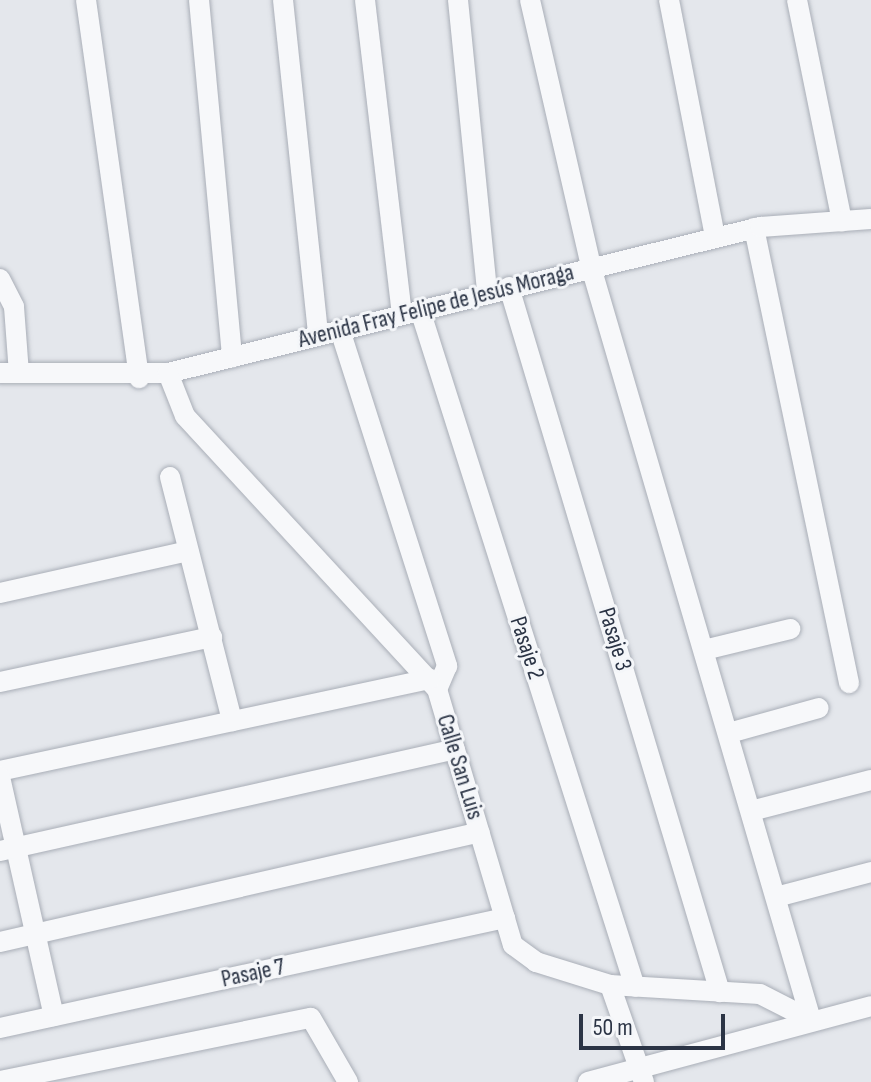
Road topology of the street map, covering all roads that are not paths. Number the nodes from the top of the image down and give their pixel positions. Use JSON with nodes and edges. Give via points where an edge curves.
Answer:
{"nodes":[{"id":1,"x":86,"y":0,"type":"edge"},
{"id":2,"x":199,"y":0,"type":"edge"},
{"id":3,"x":283,"y":0,"type":"edge"},
{"id":4,"x":365,"y":0,"type":"edge"},
{"id":5,"x":458,"y":0,"type":"edge"},
{"id":6,"x":530,"y":0,"type":"edge"},
{"id":7,"x":669,"y":0,"type":"edge"},
{"id":8,"x":797,"y":0,"type":"edge"},
{"id":9,"x":871,"y":219,"type":"edge"},
{"id":10,"x":842,"y":221,"type":"junction"},
{"id":11,"x":754,"y":228,"type":"junction"},
{"id":12,"x":715,"y":237,"type":"junction"},
{"id":13,"x":591,"y":267,"type":"junction"},
{"id":14,"x":0,"y":279,"type":"edge"},
{"id":15,"x":509,"y":287,"type":"junction"},
{"id":16,"x":487,"y":293,"type":"junction"},
{"id":17,"x":411,"y":312,"type":"junction"},
{"id":18,"x":340,"y":330,"type":"junction"},
{"id":19,"x":318,"y":335,"type":"junction"},
{"id":20,"x":232,"y":357,"type":"junction"},
{"id":21,"x":10,"y":373,"type":"edge"},
{"id":22,"x":168,"y":373,"type":"junction"},
{"id":23,"x":139,"y":378,"type":"junction"},
{"id":24,"x":170,"y":477,"type":"dead end"},
{"id":25,"x":188,"y":551,"type":"junction"},
{"id":26,"x":0,"y":593,"type":"edge"},
{"id":27,"x":790,"y":629,"type":"dead end"},
{"id":28,"x":212,"y":637,"type":"junction"},
{"id":29,"x":704,"y":650,"type":"junction"},
{"id":30,"x":0,"y":682,"type":"edge"},
{"id":31,"x":849,"y":683,"type":"dead end"},
{"id":32,"x":433,"y":684,"type":"junction"},
{"id":33,"x":819,"y":708,"type":"dead end"},
{"id":34,"x":232,"y":721,"type":"junction"},
{"id":35,"x":729,"y":733,"type":"junction"},
{"id":36,"x":455,"y":749,"type":"junction"},
{"id":37,"x":0,"y":774,"type":"edge"},
{"id":38,"x":871,"y":780,"type":"edge"},
{"id":39,"x":751,"y":811,"type":"junction"},
{"id":40,"x":480,"y":832,"type":"junction"},
{"id":41,"x":8,"y":849,"type":"edge"},
{"id":42,"x":871,"y":872,"type":"edge"},
{"id":43,"x":776,"y":897,"type":"junction"},
{"id":44,"x":505,"y":918,"type":"junction"},
{"id":45,"x":35,"y":934,"type":"junction"},
{"id":46,"x":0,"y":942,"type":"edge"},
{"id":47,"x":610,"y":985,"type":"junction"},
{"id":48,"x":635,"y":987,"type":"junction"},
{"id":49,"x":720,"y":992,"type":"junction"},
{"id":50,"x":871,"y":1006,"type":"edge"},
{"id":51,"x":63,"y":1014,"type":"junction"},
{"id":52,"x":811,"y":1020,"type":"junction"},
{"id":53,"x":0,"y":1028,"type":"edge"},
{"id":54,"x":642,"y":1074,"type":"edge"},
{"id":55,"x":0,"y":1081,"type":"edge"},
{"id":56,"x":348,"y":1082,"type":"edge"},
{"id":57,"x":588,"y":1082,"type":"edge"}],
"edges":[{"from":1,"to":23,"type":"street"},
{"from":2,"to":20,"type":"street"},
{"from":3,"to":19,"type":"street"},
{"from":4,"to":17,"type":"street"},
{"from":5,"to":16,"type":"street"},
{"from":6,"to":13,"type":"street"},
{"from":7,"to":12,"type":"street"},
{"from":8,"to":10,"type":"street"},
{"from":9,"to":10,"type":"street","name":"Avenida Fray Felipe de Jesús Moraga"},
{"from":10,"to":11,"type":"street","name":"Avenida Fray Felipe de Jesús Moraga"},
{"from":11,"to":12,"type":"street","name":"Avenida Fray Felipe de Jesús Moraga"},
{"from":11,"to":31,"type":"street"},
{"from":12,"to":13,"type":"street","name":"Avenida Fray Felipe de Jesús Moraga"},
{"from":13,"to":15,"type":"street","name":"Avenida Fray Felipe de Jesús Moraga"},
{"from":13,"to":29,"type":"street"},
{"from":14,"to":21,"type":"street","via":[[14,307]]},
{"from":15,"to":16,"type":"street","name":"Avenida Fray Felipe de Jesús Moraga"},
{"from":15,"to":49,"type":"street","name":"Pasaje 3"},
{"from":16,"to":17,"type":"street","name":"Avenida Fray Felipe de Jesús Moraga"},
{"from":17,"to":18,"type":"street","name":"Avenida Fray Felipe de Jesús Moraga"},
{"from":17,"to":48,"type":"street","name":"Pasaje 2"},
{"from":18,"to":19,"type":"street","name":"Avenida Fray Felipe de Jesús Moraga"},
{"from":18,"to":32,"type":"street","via":[[447,666]]},
{"from":19,"to":20,"type":"street","name":"Avenida Fray Felipe de Jesús Moraga"},
{"from":20,"to":22,"type":"street","name":"Avenida Fray Felipe de Jesús Moraga"},
{"from":21,"to":23,"type":"street","name":"Avenida Fray Felipe de Jesús Moraga"},
{"from":22,"to":23,"type":"street","name":"Avenida Fray Felipe de Jesús Moraga"},
{"from":22,"to":32,"type":"street","name":"Calle San Luis","via":[[185,416]]},
{"from":24,"to":25,"type":"street"},
{"from":25,"to":26,"type":"street"},
{"from":25,"to":28,"type":"street"},
{"from":27,"to":29,"type":"street"},
{"from":28,"to":30,"type":"street"},
{"from":28,"to":34,"type":"street"},
{"from":29,"to":35,"type":"street"},
{"from":32,"to":34,"type":"street"},
{"from":32,"to":36,"type":"street","name":"Calle San Luis"},
{"from":33,"to":35,"type":"street"},
{"from":34,"to":37,"type":"street"},
{"from":35,"to":39,"type":"street"},
{"from":36,"to":40,"type":"street","name":"Calle San Luis"},
{"from":36,"to":41,"type":"street"},
{"from":37,"to":41,"type":"street"},
{"from":38,"to":39,"type":"street"},
{"from":39,"to":43,"type":"street"},
{"from":40,"to":44,"type":"street","name":"Calle San Luis"},
{"from":40,"to":45,"type":"street"},
{"from":41,"to":45,"type":"street"},
{"from":42,"to":43,"type":"street"},
{"from":43,"to":52,"type":"street"},
{"from":44,"to":47,"type":"street","name":"Calle San Luis","via":[[513,945],[536,962]]},
{"from":44,"to":51,"type":"street","name":"Pasaje 7"},
{"from":45,"to":46,"type":"street"},
{"from":45,"to":51,"type":"street"},
{"from":47,"to":48,"type":"street","name":"Calle San Luis"},
{"from":47,"to":54,"type":"street"},
{"from":48,"to":49,"type":"street","name":"Calle San Luis"},
{"from":49,"to":52,"type":"street","name":"Calle San Luis","via":[[760,994]]},
{"from":50,"to":52,"type":"street"},
{"from":51,"to":53,"type":"street","name":"Pasaje 7"},
{"from":52,"to":54,"type":"street"},
{"from":54,"to":57,"type":"street"},
{"from":55,"to":56,"type":"street","via":[[311,1018]]}]}
